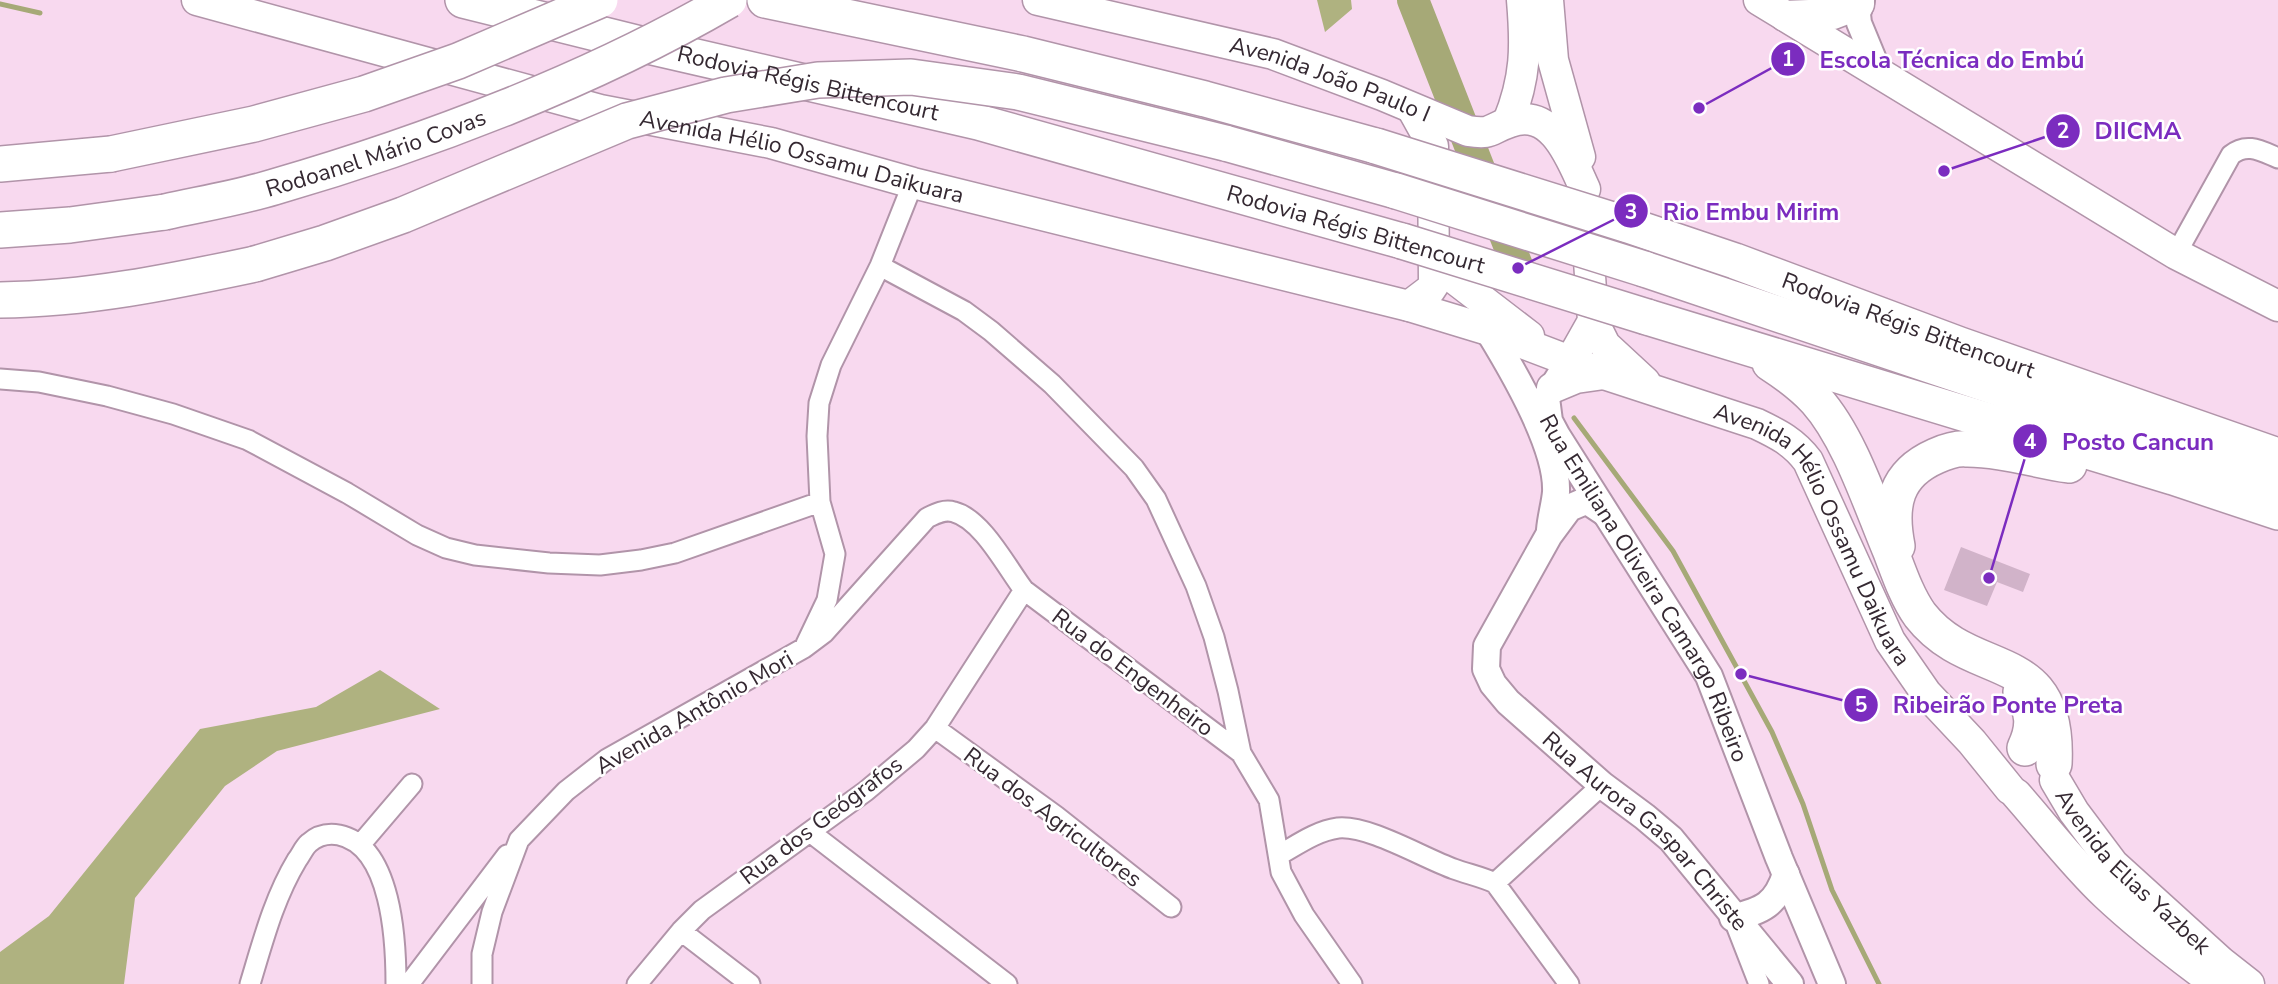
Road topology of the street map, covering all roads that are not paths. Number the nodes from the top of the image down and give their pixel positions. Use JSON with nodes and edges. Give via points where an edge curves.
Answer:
{"nodes":[{"id":1,"x":197,"y":0,"type":"edge"},
{"id":2,"x":463,"y":0,"type":"edge"},
{"id":3,"x":600,"y":0,"type":"edge"},
{"id":4,"x":729,"y":0,"type":"edge"},
{"id":5,"x":765,"y":0,"type":"edge"},
{"id":6,"x":1038,"y":0,"type":"edge"},
{"id":7,"x":1522,"y":0,"type":"edge"},
{"id":8,"x":1548,"y":0,"type":"edge"},
{"id":9,"x":1861,"y":2,"type":"edge"},
{"id":10,"x":1778,"y":5,"type":"edge"},
{"id":11,"x":1880,"y":74,"type":"junction"},
{"id":12,"x":1465,"y":130,"type":"junction"},
{"id":13,"x":2278,"y":158,"type":"edge"},
{"id":14,"x":0,"y":164,"type":"edge"},
{"id":15,"x":913,"y":183,"type":"junction"},
{"id":16,"x":1585,"y":189,"type":"junction"},
{"id":17,"x":0,"y":230,"type":"edge"},
{"id":18,"x":2176,"y":254,"type":"junction"},
{"id":19,"x":1427,"y":256,"type":"junction"},
{"id":20,"x":880,"y":266,"type":"junction"},
{"id":21,"x":0,"y":300,"type":"edge"},
{"id":22,"x":1409,"y":306,"type":"junction"},
{"id":23,"x":2278,"y":306,"type":"edge"},
{"id":24,"x":1593,"y":321,"type":"junction"},
{"id":25,"x":1488,"y":330,"type":"junction"},
{"id":26,"x":1747,"y":348,"type":"junction"},
{"id":27,"x":1566,"y":358,"type":"junction"},
{"id":28,"x":1604,"y":374,"type":"junction"},
{"id":29,"x":0,"y":379,"type":"edge"},
{"id":30,"x":1552,"y":388,"type":"junction"},
{"id":31,"x":1656,"y":391,"type":"junction"},
{"id":32,"x":2278,"y":456,"type":"edge"},
{"id":33,"x":2173,"y":477,"type":"junction"},
{"id":34,"x":2278,"y":482,"type":"edge"},
{"id":35,"x":820,"y":502,"type":"junction"},
{"id":36,"x":1604,"y":512,"type":"junction"},
{"id":37,"x":2278,"y":512,"type":"edge"},
{"id":38,"x":1549,"y":535,"type":"junction"},
{"id":39,"x":1904,"y":584,"type":"junction"},
{"id":40,"x":1024,"y":590,"type":"junction"},
{"id":41,"x":804,"y":648,"type":"junction"},
{"id":42,"x":935,"y":727,"type":"junction"},
{"id":43,"x":1972,"y":742,"type":"junction"},
{"id":44,"x":1241,"y":753,"type":"junction"},
{"id":45,"x":2038,"y":761,"type":"junction"},
{"id":46,"x":412,"y":784,"type":"dead end"},
{"id":47,"x":1602,"y":785,"type":"junction"},
{"id":48,"x":2013,"y":792,"type":"junction"},
{"id":49,"x":810,"y":832,"type":"junction"},
{"id":50,"x":519,"y":840,"type":"junction"},
{"id":51,"x":360,"y":845,"type":"junction"},
{"id":52,"x":1279,"y":855,"type":"junction"},
{"id":53,"x":1786,"y":874,"type":"junction"},
{"id":54,"x":1495,"y":883,"type":"junction"},
{"id":55,"x":1171,"y":907,"type":"dead end"},
{"id":56,"x":1733,"y":918,"type":"junction"},
{"id":57,"x":681,"y":931,"type":"junction"},
{"id":58,"x":250,"y":984,"type":"edge"},
{"id":59,"x":396,"y":984,"type":"edge"},
{"id":60,"x":409,"y":984,"type":"edge"},
{"id":61,"x":482,"y":984,"type":"edge"},
{"id":62,"x":637,"y":984,"type":"edge"},
{"id":63,"x":750,"y":984,"type":"edge"},
{"id":64,"x":1007,"y":984,"type":"edge"},
{"id":65,"x":1352,"y":984,"type":"edge"},
{"id":66,"x":1569,"y":984,"type":"edge"},
{"id":67,"x":1759,"y":984,"type":"edge"},
{"id":68,"x":1790,"y":984,"type":"edge"},
{"id":69,"x":1832,"y":984,"type":"edge"},
{"id":70,"x":2216,"y":984,"type":"edge"},
{"id":71,"x":2249,"y":984,"type":"edge"}],
"edges":[{"from":1,"to":15,"type":"main road","name":"Avenida Hélio Ossamu Daikuara","via":[[600,110],[771,143]]},
{"from":2,"to":19,"type":"highway","name":"Rodovia Régis Bittencourt","via":[[978,122]]},
{"from":3,"to":14,"type":"highway","bridge":true,"via":[[458,61],[364,94],[254,124],[111,154]]},
{"from":4,"to":17,"type":"highway","name":"Rodoanel Mário Covas","bridge":true,"via":[[593,69],[468,121],[271,188],[165,212]]},
{"from":5,"to":32,"type":"highway","name":"Rodovia Régis Bittencourt","bridge":true,"via":[[1023,54],[1376,146],[1735,261]]},
{"from":6,"to":12,"type":"main road","name":"Avenida João Paulo I","via":[[1273,54]]},
{"from":7,"to":12,"type":"main road","via":[[1524,73],[1520,94]]},
{"from":8,"to":16,"type":"main road","via":[[1553,60],[1577,142]]},
{"from":9,"to":10,"type":"main road","via":[[1833,14]]},
{"from":9,"to":11,"type":"street","via":[[1861,31]]},
{"from":10,"to":11,"type":"main road"},
{"from":11,"to":18,"type":"main road"},
{"from":12,"to":16,"type":"main road","name":"Avenida João Paulo I","via":[[1521,120],[1536,122],[1555,133]]},
{"from":12,"to":19,"type":"main road"},
{"from":13,"to":18,"type":"street","via":[[2251,148],[2231,155]]},
{"from":15,"to":20,"type":"street","name":"Avenida Antônio Mori"},
{"from":15,"to":22,"type":"main road","name":"Avenida Hélio Ossamu Daikuara"},
{"from":16,"to":24,"type":"main road"},
{"from":18,"to":23,"type":"main road"},
{"from":19,"to":22,"type":"main road","via":[[1433,288]]},
{"from":19,"to":25,"type":"main road","name":"Rua Emiliana Oliveira Camargo Ribeiro"},
{"from":19,"to":26,"type":"highway","name":"Rodovia Régis Bittencourt","bridge":true},
{"from":19,"to":27,"type":"main road","via":[[1525,333]]},
{"from":20,"to":35,"type":"street","name":"Avenida Antônio Mori","via":[[831,365],[819,402]]},
{"from":20,"to":44,"type":"street","via":[[964,311],[991,331],[1052,384],[1134,468],[1156,499],[1196,586],[1228,691]]},
{"from":21,"to":34,"type":"highway","bridge":true,"via":[[141,288],[255,264],[402,215],[627,121],[726,94],[818,80],[911,77],[1018,92],[1396,191],[1644,269]]},
{"from":22,"to":25,"type":"main road","name":"Avenida Hélio Ossamu Daikuara"},
{"from":24,"to":27,"type":"main road","name":"Rua Emiliana Oliveira Camargo Ribeiro"},
{"from":24,"to":31,"type":"main road","name":"Avenida Hélio Ossamu Daikuara","via":[[1605,345]]},
{"from":25,"to":27,"type":"main road","name":"Avenida Hélio Ossamu Daikuara"},
{"from":25,"to":38,"type":"main road","name":"Rua Emiliana Oliveira Camargo Ribeiro","via":[[1531,410],[1553,464],[1556,490]]},
{"from":26,"to":33,"type":"highway","name":"Rodovia Régis Bittencourt"},
{"from":26,"to":39,"type":"highway","via":[[1794,379],[1831,422],[1856,467]]},
{"from":27,"to":28,"type":"main road","name":"Avenida Hélio Ossamu Daikuara"},
{"from":27,"to":30,"type":"main road","name":"Rua Emiliana Oliveira Camargo Ribeiro"},
{"from":28,"to":30,"type":"main road"},
{"from":28,"to":31,"type":"main road","name":"Avenida Hélio Ossamu Daikuara"},
{"from":29,"to":35,"type":"street","via":[[107,396],[248,440],[417,535],[475,555],[600,565],[641,561]]},
{"from":30,"to":36,"type":"main road","name":"Rua Emiliana Oliveira Camargo Ribeiro","via":[[1546,398],[1549,421]]},
{"from":31,"to":43,"type":"main road","name":"Avenida Hélio Ossamu Daikuara","via":[[1757,424],[1797,446],[1819,481],[1890,641],[1926,693]]},
{"from":33,"to":37,"type":"highway","name":"Rodovia Régis Bittencourt"},
{"from":33,"to":39,"type":"highway","via":[[1994,451],[1964,448],[1944,452],[1915,467],[1899,488],[1894,523]]},
{"from":35,"to":41,"type":"street","name":"Avenida Antônio Mori","via":[[835,554],[827,600]]},
{"from":36,"to":38,"type":"main road","via":[[1589,502],[1576,504]]},
{"from":36,"to":53,"type":"main road","name":"Rua Emiliana Oliveira Camargo Ribeiro","via":[[1709,676]]},
{"from":38,"to":47,"type":"main road","name":"Rua Aurora Gaspar Christe","via":[[1487,646],[1486,670],[1508,702]]},
{"from":39,"to":45,"type":"highway","via":[[1932,628],[1992,662],[2018,688],[2027,702]]},
{"from":40,"to":41,"type":"street","via":[[972,520],[954,512],[938,513],[927,518],[824,633]]},
{"from":40,"to":42,"type":"street","name":"Rua dos Geógrafos"},
{"from":40,"to":44,"type":"street","name":"Rua do Engenheiro"},
{"from":41,"to":50,"type":"street","name":"Avenida Antônio Mori","via":[[607,759]]},
{"from":42,"to":49,"type":"street","name":"Rua dos Geógrafos","via":[[866,791]]},
{"from":42,"to":55,"type":"street","name":"Rua dos Agricultores"},
{"from":43,"to":45,"type":"main road"},
{"from":43,"to":48,"type":"main road","name":"Avenida Hélio Ossamu Daikuara"},
{"from":44,"to":52,"type":"street","via":[[1269,800]]},
{"from":45,"to":48,"type":"main road","via":[[2006,766]]},
{"from":45,"to":48,"type":"main road","via":[[2052,788],[2032,799]]},
{"from":45,"to":71,"type":"main road","name":"Avenida Elias Yazbek","via":[[2113,864]]},
{"from":46,"to":51,"type":"street"},
{"from":47,"to":54,"type":"street"},
{"from":47,"to":56,"type":"main road","name":"Rua Aurora Gaspar Christe","via":[[1671,839]]},
{"from":48,"to":70,"type":"main road","name":"Avenida Elias Yazbek","via":[[2105,895]]},
{"from":49,"to":57,"type":"street","name":"Rua dos Geógrafos","via":[[727,890]]},
{"from":49,"to":64,"type":"street"},
{"from":50,"to":60,"type":"street"},
{"from":50,"to":61,"type":"street","name":"Avenida Antônio Mori","via":[[492,912],[482,954]]},
{"from":51,"to":58,"type":"street","via":[[332,834],[308,843],[274,907]]},
{"from":51,"to":59,"type":"street","via":[[384,886],[392,914]]},
{"from":52,"to":54,"type":"street","via":[[1316,834],[1341,828],[1359,830]]},
{"from":52,"to":65,"type":"street","via":[[1281,872],[1304,915]]},
{"from":53,"to":56,"type":"main road","via":[[1780,891],[1765,907]]},
{"from":53,"to":69,"type":"main road","name":"Rua Emiliana Oliveira Camargo Ribeiro"},
{"from":54,"to":66,"type":"street"},
{"from":56,"to":67,"type":"street"},
{"from":56,"to":68,"type":"main road","name":"Rua Aurora Gaspar Christe"},
{"from":57,"to":62,"type":"street","name":"Rua dos Geógrafos"},
{"from":57,"to":63,"type":"street"}]}
